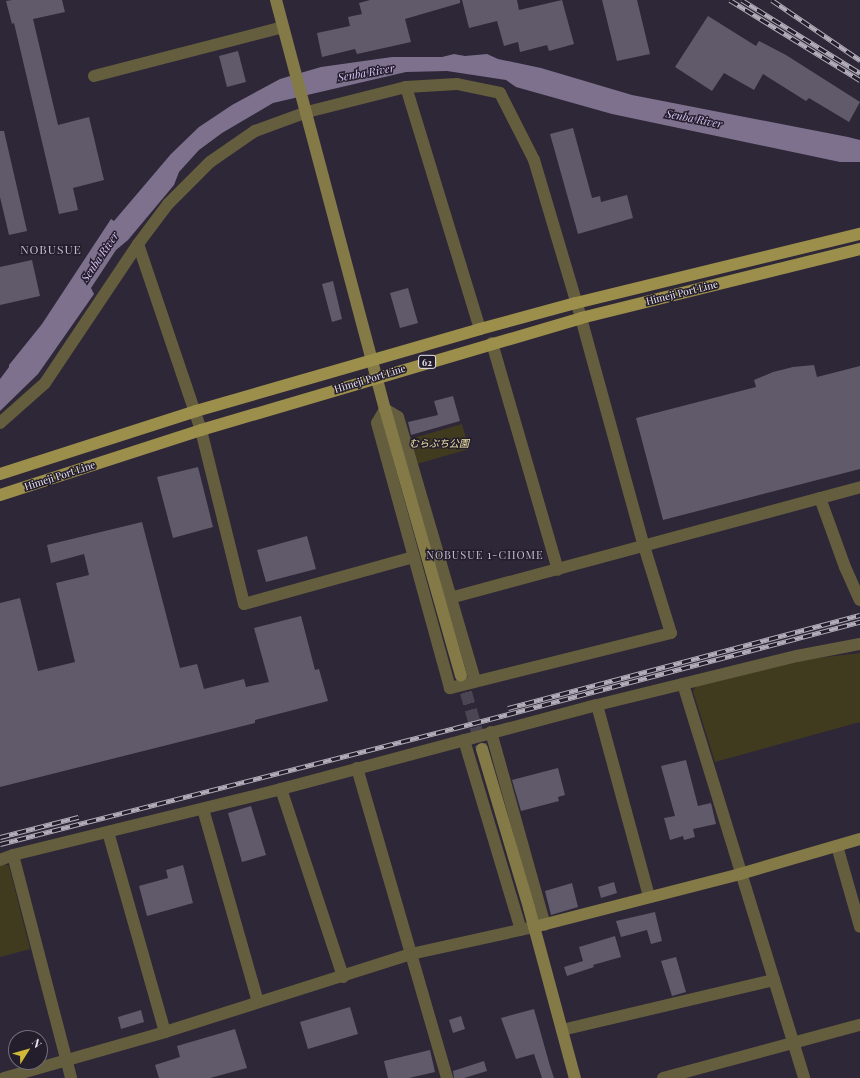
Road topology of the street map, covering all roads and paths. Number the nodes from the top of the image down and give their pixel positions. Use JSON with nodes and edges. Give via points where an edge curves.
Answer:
{"nodes":[{"id":1,"x":276,"y":0,"type":"edge"},
{"id":2,"x":283,"y":27,"type":"junction"},
{"id":3,"x":94,"y":76,"type":"dead end"},
{"id":4,"x":406,"y":87,"type":"junction"},
{"id":5,"x":307,"y":112,"type":"junction"},
{"id":6,"x":860,"y":234,"type":"edge"},
{"id":7,"x":138,"y":244,"type":"junction"},
{"id":8,"x":860,"y":249,"type":"edge"},
{"id":9,"x":576,"y":303,"type":"junction"},
{"id":10,"x":581,"y":318,"type":"junction"},
{"id":11,"x":480,"y":329,"type":"junction"},
{"id":12,"x":492,"y":343,"type":"junction"},
{"id":13,"x":373,"y":361,"type":"junction"},
{"id":14,"x":377,"y":377,"type":"junction"},
{"id":15,"x":385,"y":409,"type":"junction"},
{"id":16,"x":196,"y":411,"type":"junction"},
{"id":17,"x":0,"y":423,"type":"edge"},
{"id":18,"x":201,"y":430,"type":"junction"},
{"id":19,"x":0,"y":474,"type":"edge"},
{"id":20,"x":860,"y":487,"type":"edge"},
{"id":21,"x":0,"y":495,"type":"edge"},
{"id":22,"x":820,"y":498,"type":"junction"},
{"id":23,"x":644,"y":546,"type":"junction"},
{"id":24,"x":414,"y":557,"type":"junction"},
{"id":25,"x":558,"y":570,"type":"junction"},
{"id":26,"x":450,"y":598,"type":"junction"},
{"id":27,"x":860,"y":600,"type":"edge"},
{"id":28,"x":860,"y":644,"type":"edge"},
{"id":29,"x":461,"y":675,"type":"tunnel mouth"},
{"id":30,"x":475,"y":681,"type":"junction"},
{"id":31,"x":683,"y":684,"type":"junction"},
{"id":32,"x":597,"y":705,"type":"junction"},
{"id":33,"x":491,"y":732,"type":"junction"},
{"id":34,"x":464,"y":740,"type":"junction"},
{"id":35,"x":482,"y":749,"type":"tunnel mouth"},
{"id":36,"x":357,"y":768,"type":"junction"},
{"id":37,"x":281,"y":789,"type":"junction"},
{"id":38,"x":203,"y":809,"type":"junction"},
{"id":39,"x":108,"y":832,"type":"junction"},
{"id":40,"x":860,"y":839,"type":"edge"},
{"id":41,"x":837,"y":846,"type":"junction"},
{"id":42,"x":13,"y":855,"type":"junction"},
{"id":43,"x":0,"y":860,"type":"edge"},
{"id":44,"x":740,"y":874,"type":"junction"},
{"id":45,"x":649,"y":897,"type":"junction"},
{"id":46,"x":540,"y":926,"type":"junction"},
{"id":47,"x":860,"y":927,"type":"edge"},
{"id":48,"x":521,"y":930,"type":"junction"},
{"id":49,"x":411,"y":954,"type":"junction"},
{"id":50,"x":343,"y":978,"type":"junction"},
{"id":51,"x":774,"y":980,"type":"junction"},
{"id":52,"x":258,"y":1002,"type":"junction"},
{"id":53,"x":860,"y":1025,"type":"edge"},
{"id":54,"x":562,"y":1030,"type":"junction"},
{"id":55,"x":165,"y":1032,"type":"junction"},
{"id":56,"x":794,"y":1043,"type":"junction"},
{"id":57,"x":66,"y":1060,"type":"junction"},
{"id":58,"x":4,"y":1078,"type":"edge"},
{"id":59,"x":71,"y":1078,"type":"edge"},
{"id":60,"x":447,"y":1078,"type":"edge"},
{"id":61,"x":575,"y":1078,"type":"edge"},
{"id":62,"x":663,"y":1078,"type":"edge"},
{"id":63,"x":804,"y":1078,"type":"edge"}],
"edges":[{"from":1,"to":2,"type":"street"},
{"from":2,"to":3,"type":"street"},
{"from":2,"to":5,"type":"street"},
{"from":4,"to":5,"type":"street"},
{"from":4,"to":9,"type":"street","via":[[457,84],[500,93],[534,160]]},
{"from":4,"to":11,"type":"street"},
{"from":5,"to":7,"type":"street","via":[[255,132],[210,162],[168,204]]},
{"from":5,"to":13,"type":"street"},
{"from":6,"to":9,"type":"main road","name":"Himeji Port Line","number":"62"},
{"from":7,"to":16,"type":"street"},
{"from":7,"to":17,"type":"street","via":[[46,383]]},
{"from":8,"to":10,"type":"main road","name":"Himeji Port Line","number":"62"},
{"from":9,"to":10,"type":"street"},
{"from":9,"to":11,"type":"main road","name":"Himeji Port Line","number":"62"},
{"from":10,"to":12,"type":"main road","name":"Himeji Port Line","number":"62"},
{"from":10,"to":23,"type":"street"},
{"from":11,"to":13,"type":"main road","name":"Himeji Port Line","number":"62"},
{"from":12,"to":14,"type":"main road","name":"Himeji Port Line","number":"62"},
{"from":12,"to":25,"type":"street"},
{"from":13,"to":14,"type":"street"},
{"from":13,"to":16,"type":"main road","name":"Himeji Port Line","number":"62"},
{"from":14,"to":15,"type":"street"},
{"from":14,"to":18,"type":"main road","name":"Himeji Port Line","number":"62"},
{"from":15,"to":24,"type":"street","via":[[377,423]]},
{"from":15,"to":26,"type":"street","via":[[398,417]]},
{"from":15,"to":29,"type":"street"},
{"from":16,"to":18,"type":"street"},
{"from":16,"to":19,"type":"main road","name":"Himeji Port Line","number":"62"},
{"from":18,"to":21,"type":"main road","name":"Himeji Port Line","number":"62"},
{"from":18,"to":24,"type":"street","via":[[244,604]]},
{"from":20,"to":22,"type":"street"},
{"from":22,"to":23,"type":"street"},
{"from":22,"to":27,"type":"street"},
{"from":23,"to":25,"type":"street"},
{"from":23,"to":30,"type":"street","via":[[670,633]]},
{"from":24,"to":30,"type":"street","via":[[450,688]]},
{"from":25,"to":26,"type":"street"},
{"from":26,"to":30,"type":"street"},
{"from":28,"to":31,"type":"street","via":[[797,656]]},
{"from":31,"to":32,"type":"street"},
{"from":31,"to":44,"type":"street"},
{"from":32,"to":33,"type":"street"},
{"from":32,"to":45,"type":"street"},
{"from":33,"to":34,"type":"street"},
{"from":33,"to":46,"type":"street"},
{"from":34,"to":36,"type":"street"},
{"from":34,"to":48,"type":"street"},
{"from":35,"to":46,"type":"street"},
{"from":36,"to":37,"type":"street"},
{"from":36,"to":49,"type":"street"},
{"from":37,"to":38,"type":"street"},
{"from":37,"to":50,"type":"street"},
{"from":38,"to":39,"type":"street"},
{"from":38,"to":52,"type":"street"},
{"from":39,"to":42,"type":"street"},
{"from":39,"to":55,"type":"street"},
{"from":40,"to":41,"type":"street"},
{"from":41,"to":44,"type":"street"},
{"from":41,"to":47,"type":"street"},
{"from":42,"to":43,"type":"street"},
{"from":42,"to":57,"type":"street"},
{"from":44,"to":45,"type":"street"},
{"from":44,"to":51,"type":"street"},
{"from":45,"to":46,"type":"street"},
{"from":46,"to":48,"type":"street"},
{"from":46,"to":54,"type":"street"},
{"from":48,"to":49,"type":"street"},
{"from":49,"to":50,"type":"street"},
{"from":49,"to":60,"type":"street"},
{"from":50,"to":52,"type":"street"},
{"from":51,"to":54,"type":"street"},
{"from":51,"to":56,"type":"street"},
{"from":52,"to":55,"type":"street"},
{"from":53,"to":56,"type":"street"},
{"from":54,"to":61,"type":"street"},
{"from":55,"to":57,"type":"street"},
{"from":56,"to":62,"type":"street"},
{"from":56,"to":63,"type":"street"},
{"from":57,"to":58,"type":"street"},
{"from":57,"to":59,"type":"street"}]}
